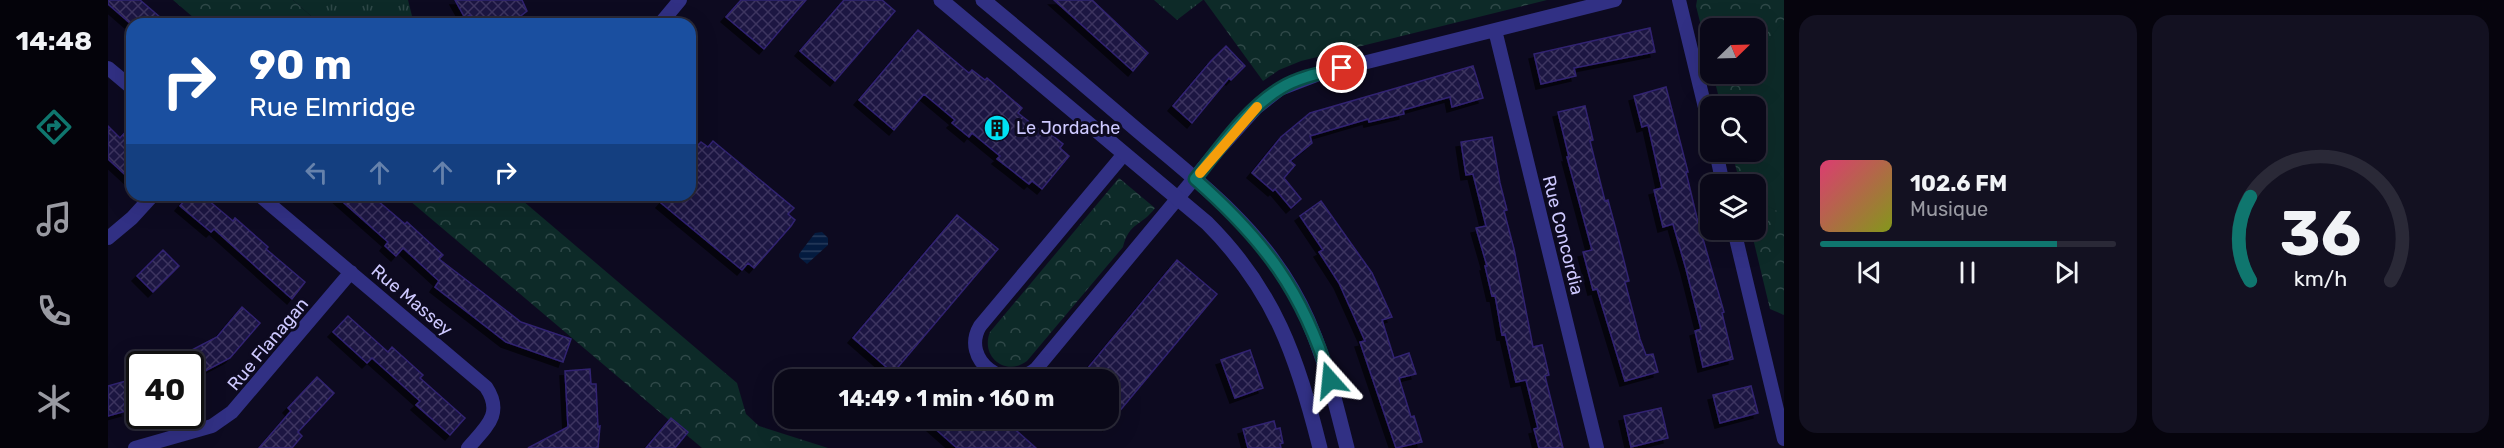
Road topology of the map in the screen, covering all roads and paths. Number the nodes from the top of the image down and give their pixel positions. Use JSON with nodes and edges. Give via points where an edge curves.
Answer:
{"nodes":[{"id":1,"x":680,"y":0,"type":"edge"},
{"id":2,"x":940,"y":0,"type":"edge"},
{"id":3,"x":983,"y":0,"type":"edge"},
{"id":4,"x":1615,"y":0,"type":"edge"},
{"id":5,"x":1679,"y":0,"type":"edge"},
{"id":6,"x":665,"y":18,"type":"edge"},
{"id":7,"x":1495,"y":30,"type":"junction"},
{"id":8,"x":108,"y":68,"type":"edge"},
{"id":9,"x":126,"y":83,"type":"edge"},
{"id":10,"x":1702,"y":96,"type":"edge"},
{"id":11,"x":1124,"y":154,"type":"junction"},
{"id":12,"x":1195,"y":179,"type":"junction"},
{"id":13,"x":1178,"y":199,"type":"junction"},
{"id":14,"x":148,"y":201,"type":"edge"},
{"id":15,"x":266,"y":201,"type":"edge"},
{"id":16,"x":108,"y":237,"type":"edge"},
{"id":17,"x":1736,"y":240,"type":"edge"},
{"id":18,"x":351,"y":272,"type":"junction"},
{"id":19,"x":1784,"y":439,"type":"edge"},
{"id":20,"x":135,"y":448,"type":"edge"},
{"id":21,"x":468,"y":448,"type":"edge"},
{"id":22,"x":1320,"y":448,"type":"edge"},
{"id":23,"x":1347,"y":448,"type":"edge"},
{"id":24,"x":1597,"y":448,"type":"edge"}],
"edges":[{"from":1,"to":6,"type":"street"},
{"from":2,"to":11,"type":"street"},
{"from":3,"to":12,"type":"street"},
{"from":4,"to":7,"type":"street"},
{"from":5,"to":10,"type":"street"},
{"from":7,"to":12,"type":"street","via":[[1293,82],[1256,108]]},
{"from":7,"to":24,"type":"street","name":"Rue Concordia"},
{"from":8,"to":9,"type":"street"},
{"from":11,"to":13,"type":"street"},
{"from":11,"to":13,"type":"street","via":[[980,326],[975,342],[986,367],[1009,378],[1026,376],[1036,369]]},
{"from":12,"to":13,"type":"street"},
{"from":12,"to":23,"type":"street","via":[[1249,230],[1293,291],[1325,364]]},
{"from":13,"to":22,"type":"street","via":[[1229,246],[1273,309],[1300,372]]},
{"from":14,"to":16,"type":"street"},
{"from":15,"to":18,"type":"street","name":"Rue Massey"},
{"from":17,"to":19,"type":"street"},
{"from":18,"to":20,"type":"street","name":"Rue Flanagan","via":[[232,412],[212,426]]},
{"from":18,"to":21,"type":"street","name":"Rue Massey","via":[[486,387],[495,406],[493,414]]}]}
